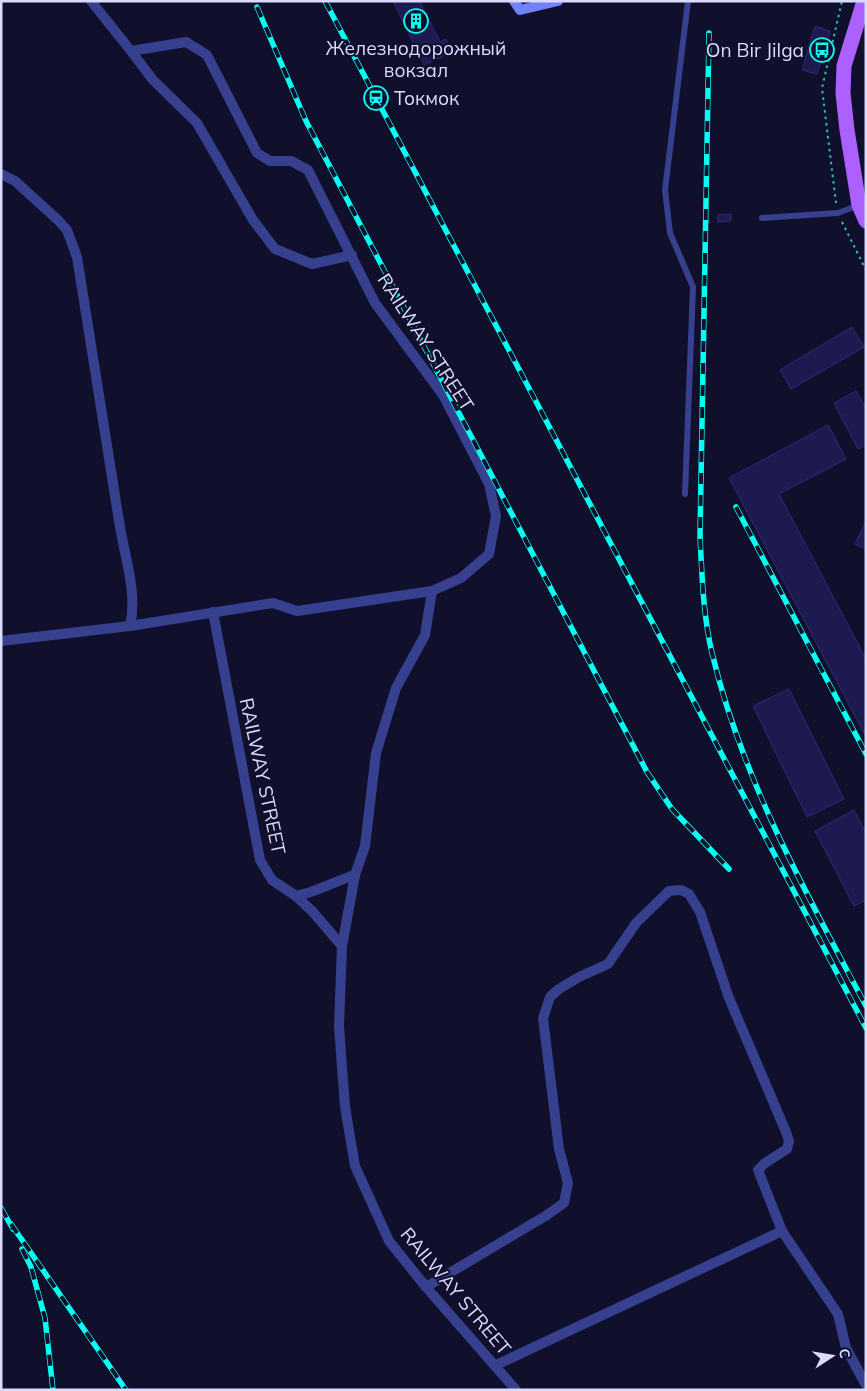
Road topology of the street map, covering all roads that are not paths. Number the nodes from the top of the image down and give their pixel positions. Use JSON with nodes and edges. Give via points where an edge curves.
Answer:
{"nodes":[{"id":1,"x":91,"y":1,"type":"edge"},
{"id":2,"x":514,"y":1,"type":"edge"},
{"id":3,"x":558,"y":1,"type":"edge"},
{"id":4,"x":688,"y":1,"type":"edge"},
{"id":5,"x":864,"y":1,"type":"edge"},
{"id":6,"x":131,"y":51,"type":"junction"},
{"id":7,"x":1,"y":174,"type":"edge"},
{"id":8,"x":859,"y":205,"type":"junction"},
{"id":9,"x":762,"y":218,"type":"dead end"},
{"id":10,"x":866,"y":221,"type":"edge"},
{"id":11,"x":352,"y":255,"type":"junction"},
{"id":12,"x":686,"y":494,"type":"dead end"},
{"id":13,"x":432,"y":591,"type":"junction"},
{"id":14,"x":213,"y":612,"type":"junction"},
{"id":15,"x":130,"y":626,"type":"junction"},
{"id":16,"x":1,"y":641,"type":"edge"},
{"id":17,"x":356,"y":875,"type":"junction"},
{"id":18,"x":296,"y":896,"type":"junction"},
{"id":19,"x":342,"y":946,"type":"junction"},
{"id":20,"x":782,"y":1231,"type":"junction"},
{"id":21,"x":426,"y":1287,"type":"junction"},
{"id":22,"x":496,"y":1365,"type":"junction"},
{"id":23,"x":866,"y":1385,"type":"edge"},
{"id":24,"x":516,"y":1390,"type":"edge"}],
"edges":[{"from":1,"to":6,"type":"street"},
{"from":2,"to":3,"type":"street","via":[[520,10]]},
{"from":4,"to":12,"type":"lane","via":[[665,190],[670,233],[693,287]]},
{"from":5,"to":8,"type":"main road","via":[[844,66],[843,93]]},
{"from":6,"to":11,"type":"street","via":[[153,80],[197,123],[253,220],[275,249],[312,264]]},
{"from":6,"to":11,"type":"street","name":"RAILWAY STREET","via":[[186,42],[207,55],[257,153],[270,161],[291,161],[308,170]]},
{"from":7,"to":15,"type":"street","via":[[15,181],[58,220],[67,230],[78,257],[131,585],[133,614]]},
{"from":8,"to":9,"type":"lane","via":[[838,213]]},
{"from":8,"to":10,"type":"main road"},
{"from":11,"to":13,"type":"street","name":"RAILWAY STREET","via":[[375,303],[443,395],[490,484],[496,516],[489,554],[461,578]]},
{"from":13,"to":14,"type":"street","name":"RAILWAY STREET","via":[[297,611],[273,603]]},
{"from":13,"to":17,"type":"street","name":"RAILWAY STREET","via":[[425,635],[396,688],[376,753],[365,846]]},
{"from":14,"to":15,"type":"street","name":"RAILWAY STREET"},
{"from":14,"to":18,"type":"street","name":"RAILWAY STREET","via":[[260,860],[272,880]]},
{"from":15,"to":16,"type":"street","name":"RAILWAY STREET"},
{"from":17,"to":18,"type":"street"},
{"from":17,"to":19,"type":"street","name":"RAILWAY STREET"},
{"from":18,"to":19,"type":"street","name":"RAILWAY STREET"},
{"from":19,"to":21,"type":"street","name":"RAILWAY STREET","via":[[339,1026],[345,1106],[356,1166],[388,1241]]},
{"from":20,"to":21,"type":"street","via":[[758,1170],[787,1149],[786,1132],[729,998],[700,912],[689,894],[681,890],[669,891],[636,923],[608,964],[579,978],[550,998],[543,1018],[559,1149],[568,1183],[564,1203]]},
{"from":20,"to":22,"type":"street"},
{"from":20,"to":23,"type":"street","via":[[838,1314],[846,1348]]},
{"from":21,"to":22,"type":"street","name":"RAILWAY STREET"},
{"from":22,"to":24,"type":"street","name":"RAILWAY STREET"}]}
